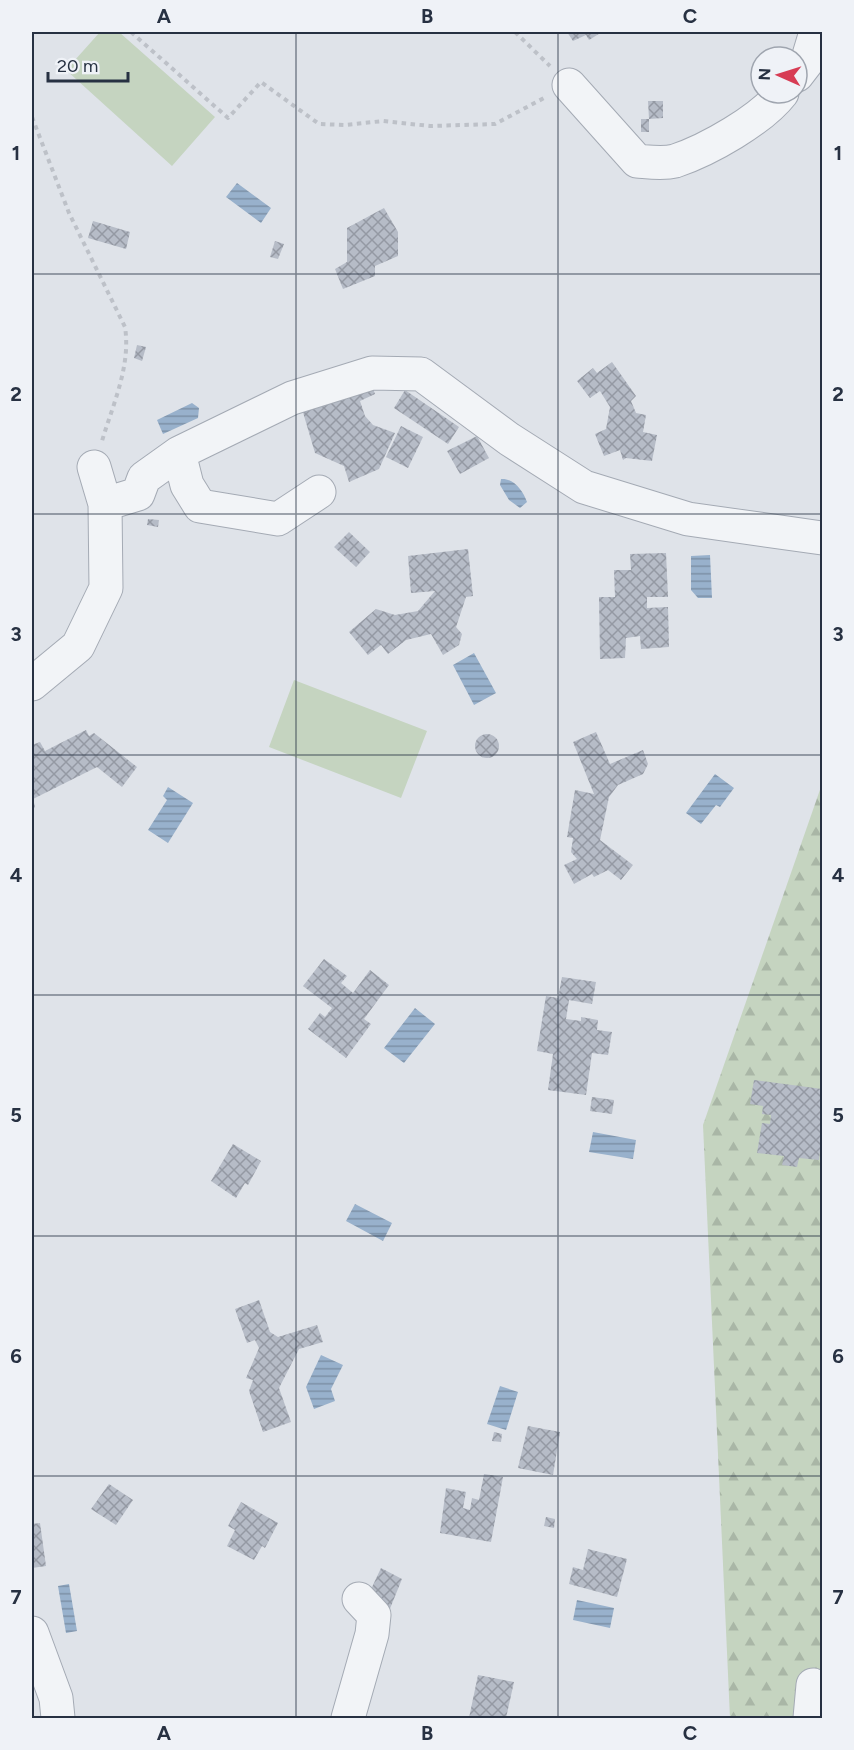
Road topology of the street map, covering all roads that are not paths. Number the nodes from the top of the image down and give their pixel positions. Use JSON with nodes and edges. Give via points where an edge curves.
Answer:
{"nodes":[{"id":1,"x":816,"y":32,"type":"edge"},
{"id":2,"x":809,"y":55,"type":"edge"},
{"id":3,"x":569,"y":85,"type":"road end"},
{"id":4,"x":767,"y":105,"type":"edge"},
{"id":5,"x":179,"y":453,"type":"junction"},
{"id":6,"x":94,"y":467,"type":"road end"},
{"id":7,"x":187,"y":485,"type":"junction"},
{"id":8,"x":319,"y":492,"type":"dead end"},
{"id":9,"x":138,"y":494,"type":"junction"},
{"id":10,"x":105,"y":504,"type":"junction"},
{"id":11,"x":822,"y":538,"type":"edge"},
{"id":12,"x":32,"y":684,"type":"edge"},
{"id":13,"x":358,"y":1599,"type":"dead end"},
{"id":14,"x":32,"y":1633,"type":"edge"},
{"id":15,"x":813,"y":1685,"type":"dead end"},
{"id":16,"x":58,"y":1719,"type":"edge"},
{"id":17,"x":348,"y":1719,"type":"edge"},
{"id":18,"x":810,"y":1719,"type":"edge"}],
"edges":[{"from":1,"to":2,"type":"street"},
{"from":3,"to":4,"type":"street","via":[[637,161],[655,163],[674,161],[710,145]]},
{"from":5,"to":7,"type":"street"},
{"from":5,"to":9,"type":"street","via":[[144,478]]},
{"from":5,"to":11,"type":"street","via":[[292,398],[372,373],[421,374],[509,439],[584,487],[687,519]]},
{"from":6,"to":10,"type":"street"},
{"from":7,"to":8,"type":"street","via":[[200,506],[278,519]]},
{"from":7,"to":9,"type":"street","via":[[147,498]]},
{"from":9,"to":10,"type":"street"},
{"from":10,"to":12,"type":"street","via":[[106,588],[78,646]]},
{"from":13,"to":17,"type":"street","via":[[374,1615]]},
{"from":14,"to":16,"type":"street","via":[[56,1698]]},
{"from":15,"to":18,"type":"street"}]}
